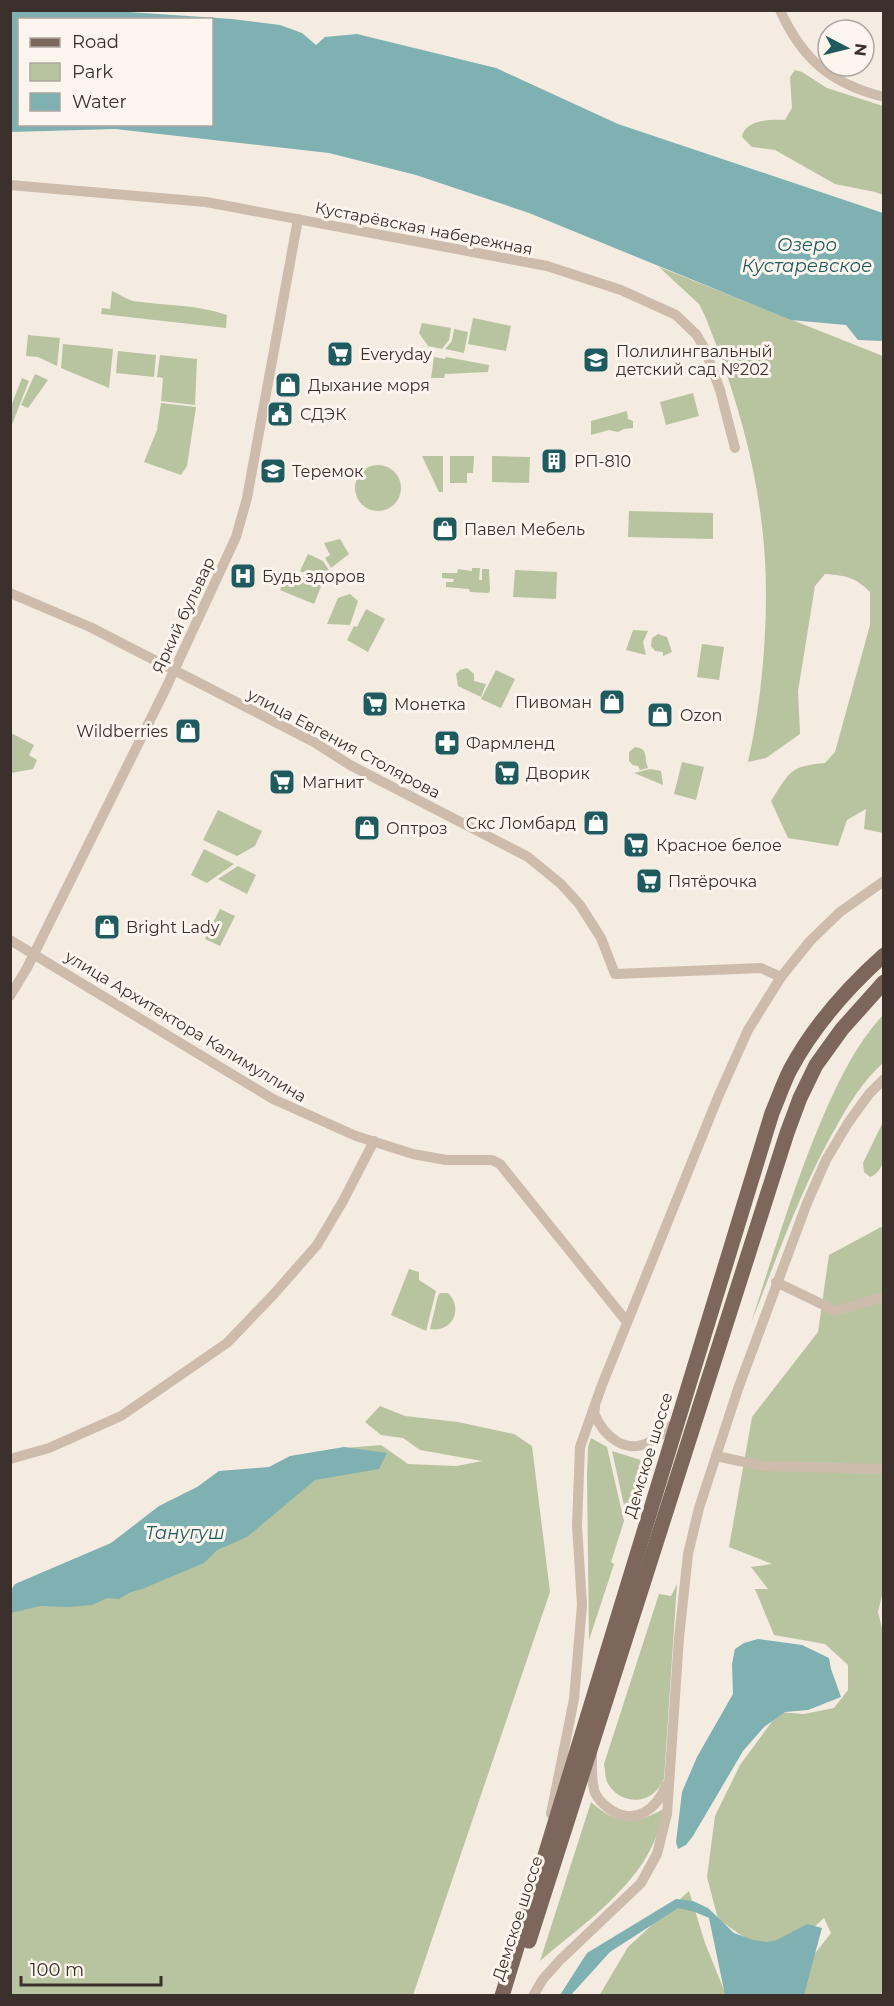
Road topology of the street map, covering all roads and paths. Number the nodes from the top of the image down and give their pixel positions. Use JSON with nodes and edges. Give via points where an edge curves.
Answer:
{"nodes":[{"id":1,"x":780,"y":10,"type":"edge"},
{"id":2,"x":884,"y":97,"type":"edge"},
{"id":3,"x":10,"y":185,"type":"edge"},
{"id":4,"x":298,"y":219,"type":"junction"},
{"id":5,"x":735,"y":448,"type":"dead end"},
{"id":6,"x":10,"y":593,"type":"edge"},
{"id":7,"x":174,"y":670,"type":"junction"},
{"id":8,"x":884,"y":881,"type":"edge"},
{"id":9,"x":10,"y":940,"type":"edge"},
{"id":10,"x":34,"y":953,"type":"junction"},
{"id":11,"x":884,"y":955,"type":"edge"},
{"id":12,"x":781,"y":977,"type":"junction"},
{"id":13,"x":884,"y":982,"type":"edge"},
{"id":14,"x":10,"y":996,"type":"edge"},
{"id":15,"x":884,"y":1079,"type":"edge"},
{"id":16,"x":374,"y":1142,"type":"junction"},
{"id":17,"x":776,"y":1282,"type":"junction"},
{"id":18,"x":884,"y":1297,"type":"edge"},
{"id":19,"x":627,"y":1322,"type":"junction"},
{"id":20,"x":602,"y":1385,"type":"junction"},
{"id":21,"x":677,"y":1422,"type":"junction"},
{"id":22,"x":716,"y":1456,"type":"junction"},
{"id":23,"x":10,"y":1459,"type":"edge"},
{"id":24,"x":884,"y":1469,"type":"edge"},
{"id":25,"x":604,"y":1704,"type":"junction"},
{"id":26,"x":670,"y":1777,"type":"junction"},
{"id":27,"x":535,"y":1885,"type":"junction"},
{"id":28,"x":502,"y":1995,"type":"edge"},
{"id":29,"x":512,"y":1995,"type":"edge"},
{"id":30,"x":533,"y":1995,"type":"edge"}],
"edges":[{"from":1,"to":2,"type":"street","via":[[799,45],[817,65],[861,92]]},
{"from":3,"to":4,"type":"street","name":"Кустарёвская набережная","via":[[200,201]]},
{"from":4,"to":5,"type":"street","name":"Кустарёвская набережная","via":[[553,268],[628,292],[676,315],[694,331],[705,349]]},
{"from":4,"to":7,"type":"street","name":"Яркий бульвар","via":[[242,519]]},
{"from":6,"to":7,"type":"street","name":"улица Евгения Столярова","via":[[88,626]]},
{"from":7,"to":10,"type":"street","name":"Яркий бульвар"},
{"from":7,"to":12,"type":"street","name":"улица Евгения Столярова","via":[[528,857],[580,904],[601,938],[615,974],[761,968]]},
{"from":8,"to":12,"type":"street","via":[[840,912]]},
{"from":9,"to":10,"type":"street","name":"улица Архитектора Калимуллина"},
{"from":10,"to":14,"type":"street","name":"Яркий бульвар"},
{"from":10,"to":16,"type":"street","name":"улица Архитектора Калимуллина","via":[[273,1099]]},
{"from":11,"to":21,"type":"main road","name":"Демское шоссе","via":[[832,1006],[789,1072],[756,1161]]},
{"from":12,"to":19,"type":"street","via":[[734,1058]]},
{"from":13,"to":25,"type":"main road","name":"Демское шоссе","via":[[842,1029],[816,1065],[800,1098]]},
{"from":15,"to":17,"type":"street","via":[[848,1123],[826,1160]]},
{"from":16,"to":19,"type":"street","name":"улица Архитектора Калимуллина","via":[[428,1158],[492,1160],[500,1164]]},
{"from":16,"to":23,"type":"street","via":[[317,1245],[227,1343],[121,1416],[49,1448]]},
{"from":17,"to":18,"type":"street","via":[[836,1311]]},
{"from":17,"to":22,"type":"street"},
{"from":19,"to":20,"type":"street"},
{"from":20,"to":21,"type":"street","via":[[594,1413],[601,1429],[615,1441],[629,1446],[649,1443]]},
{"from":20,"to":27,"type":"street","via":[[580,1447],[577,1526],[582,1605],[574,1699]]},
{"from":21,"to":27,"type":"main road","name":"Демское шоссе"},
{"from":22,"to":24,"type":"street","via":[[763,1466]]},
{"from":22,"to":26,"type":"street","via":[[688,1554]]},
{"from":25,"to":26,"type":"street","via":[[592,1754],[592,1773],[595,1794],[606,1807],[618,1815],[636,1816],[654,1807]]},
{"from":25,"to":29,"type":"main road","name":"Демское шоссе"},
{"from":26,"to":30,"type":"street","via":[[667,1814],[657,1854],[641,1883],[561,1959]]},
{"from":27,"to":28,"type":"main road","name":"Демское шоссе"}]}
